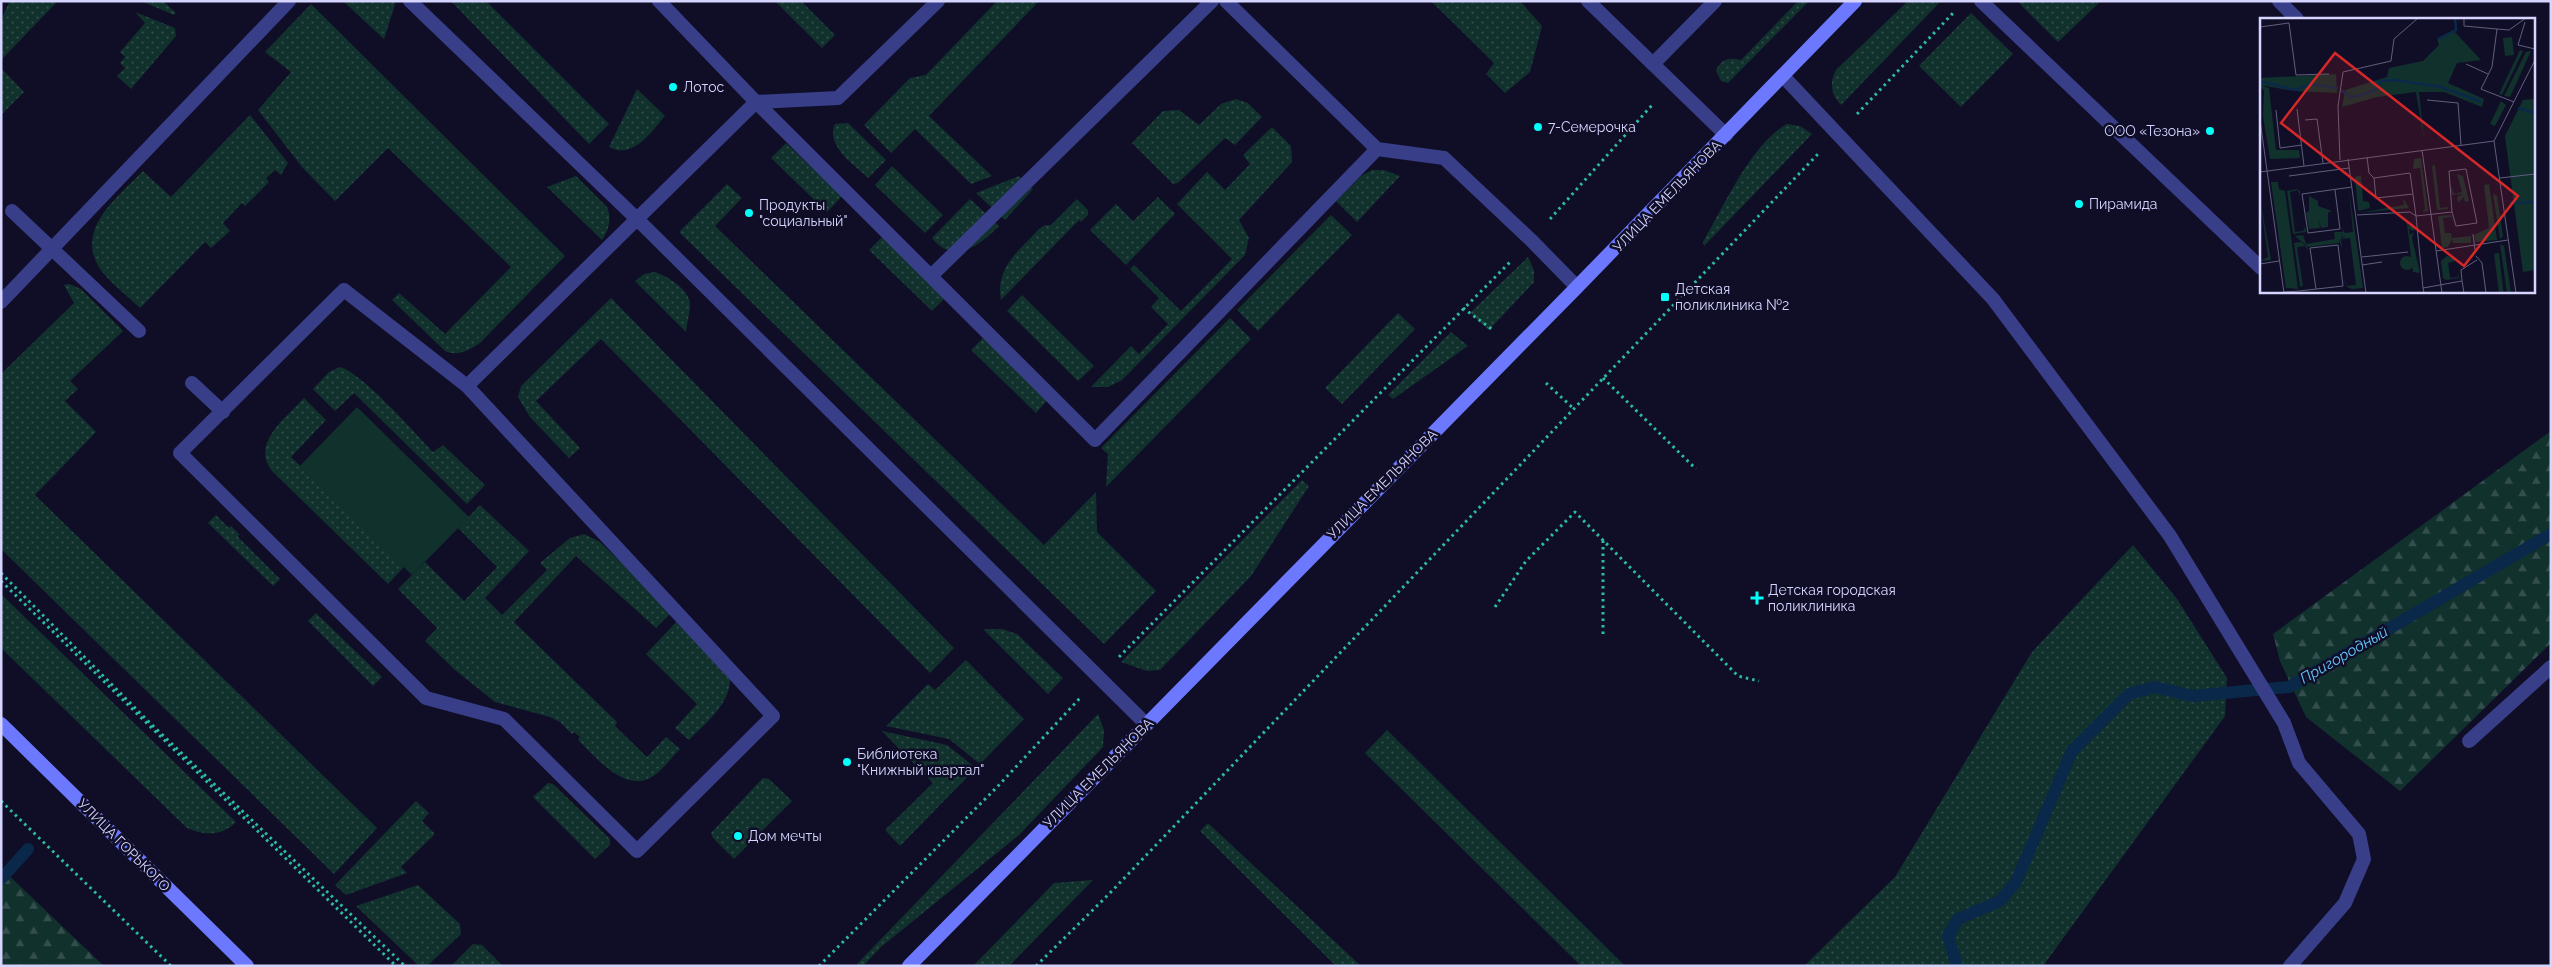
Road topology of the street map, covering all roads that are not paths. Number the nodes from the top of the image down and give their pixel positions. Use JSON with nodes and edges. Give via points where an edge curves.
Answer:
{"nodes":[{"id":1,"x":289,"y":1,"type":"edge"},
{"id":2,"x":410,"y":1,"type":"edge"},
{"id":3,"x":659,"y":1,"type":"edge"},
{"id":4,"x":938,"y":1,"type":"edge"},
{"id":5,"x":1212,"y":1,"type":"edge"},
{"id":6,"x":1226,"y":1,"type":"edge"},
{"id":7,"x":1588,"y":1,"type":"edge"},
{"id":8,"x":1715,"y":1,"type":"edge"},
{"id":9,"x":1855,"y":1,"type":"edge"},
{"id":10,"x":1981,"y":1,"type":"edge"},
{"id":11,"x":2279,"y":1,"type":"edge"},
{"id":12,"x":2296,"y":18,"type":"edge"},
{"id":13,"x":1653,"y":64,"type":"junction"},
{"id":14,"x":1783,"y":76,"type":"junction"},
{"id":15,"x":756,"y":102,"type":"junction"},
{"id":16,"x":1726,"y":135,"type":"junction"},
{"id":17,"x":1377,"y":149,"type":"junction"},
{"id":18,"x":12,"y":211,"type":"dead end"},
{"id":19,"x":638,"y":220,"type":"junction"},
{"id":20,"x":52,"y":249,"type":"junction"},
{"id":21,"x":2260,"y":267,"type":"edge"},
{"id":22,"x":931,"y":276,"type":"junction"},
{"id":23,"x":1577,"y":287,"type":"junction"},
{"id":24,"x":1,"y":302,"type":"edge"},
{"id":25,"x":139,"y":332,"type":"dead end"},
{"id":26,"x":192,"y":383,"type":"dead end"},
{"id":27,"x":467,"y":386,"type":"junction"},
{"id":28,"x":223,"y":412,"type":"junction"},
{"id":29,"x":2551,"y":667,"type":"edge"},
{"id":30,"x":1,"y":724,"type":"edge"},
{"id":31,"x":1146,"y":724,"type":"junction"},
{"id":32,"x":2469,"y":741,"type":"dead end"},
{"id":33,"x":247,"y":966,"type":"edge"},
{"id":34,"x":908,"y":966,"type":"edge"},
{"id":35,"x":2290,"y":966,"type":"edge"}],
"edges":[{"from":1,"to":20,"type":"street"},
{"from":2,"to":19,"type":"street"},
{"from":3,"to":15,"type":"street"},
{"from":4,"to":15,"type":"street","via":[[838,98]]},
{"from":5,"to":22,"type":"street"},
{"from":6,"to":17,"type":"street"},
{"from":7,"to":13,"type":"street"},
{"from":8,"to":13,"type":"street"},
{"from":9,"to":14,"type":"main road","name":"УЛИЦА ЕМЕЛЬЯНОВА"},
{"from":10,"to":21,"type":"street"},
{"from":11,"to":12,"type":"street"},
{"from":13,"to":16,"type":"street"},
{"from":14,"to":16,"type":"main road","name":"УЛИЦА ЕМЕЛЬЯНОВА"},
{"from":14,"to":35,"type":"street","via":[[1993,299],[2170,536],[2284,724],[2299,763],[2359,834],[2364,859],[2346,904]]},
{"from":15,"to":19,"type":"street"},
{"from":15,"to":22,"type":"street"},
{"from":16,"to":23,"type":"main road","name":"УЛИЦА ЕМЕЛЬЯНОВА"},
{"from":17,"to":22,"type":"street","via":[[1095,440]]},
{"from":17,"to":23,"type":"street","via":[[1444,158]]},
{"from":18,"to":20,"type":"street"},
{"from":19,"to":27,"type":"street"},
{"from":19,"to":31,"type":"street"},
{"from":20,"to":24,"type":"street"},
{"from":20,"to":25,"type":"street"},
{"from":23,"to":31,"type":"main road","name":"УЛИЦА ЕМЕЛЬЯНОВА"},
{"from":26,"to":28,"type":"street"},
{"from":27,"to":28,"type":"street","via":[[344,290]]},
{"from":27,"to":28,"type":"street","via":[[773,716],[637,851],[504,719],[426,698],[180,453]]},
{"from":29,"to":32,"type":"street"},
{"from":30,"to":33,"type":"main road","name":"УЛИЦА ГОРЬКОГО"},
{"from":31,"to":34,"type":"main road","name":"УЛИЦА ЕМЕЛЬЯНОВА"}]}
